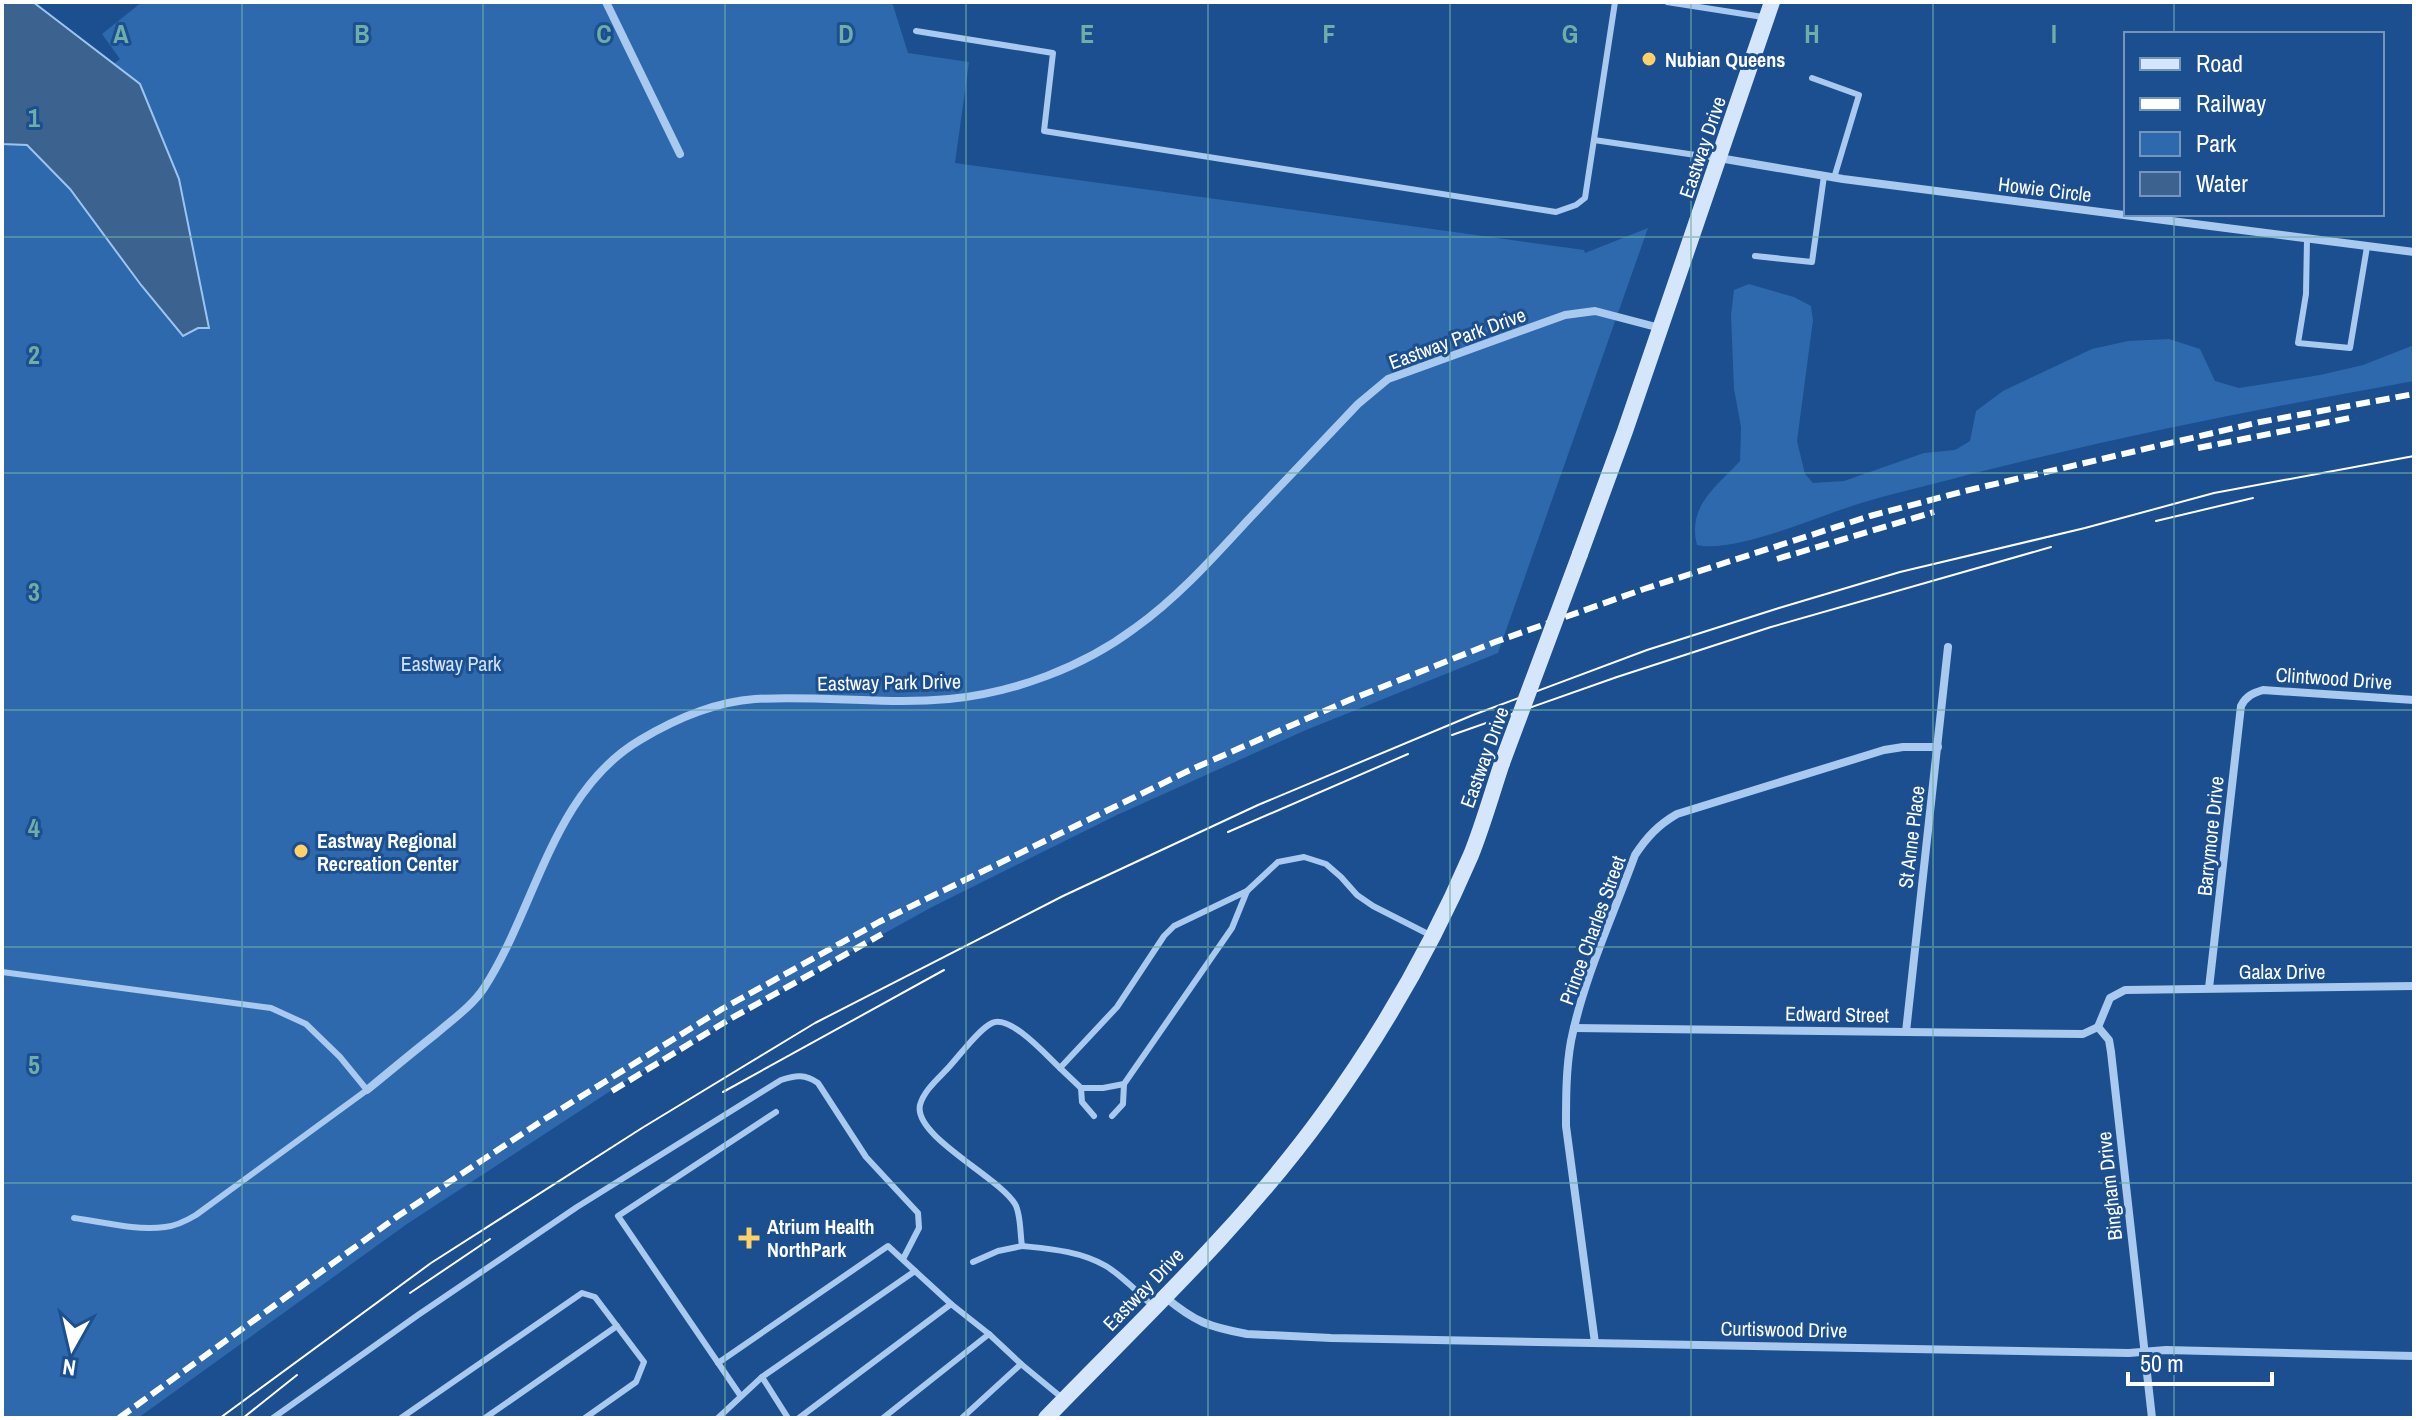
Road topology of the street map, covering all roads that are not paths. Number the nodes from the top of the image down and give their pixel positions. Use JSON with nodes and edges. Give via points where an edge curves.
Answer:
{"nodes":[{"id":1,"x":606,"y":2,"type":"edge"},
{"id":2,"x":1615,"y":2,"type":"edge"},
{"id":3,"x":1667,"y":2,"type":"edge"},
{"id":4,"x":1769,"y":10,"type":"edge"},
{"id":5,"x":916,"y":31,"type":"dead end"},
{"id":6,"x":1812,"y":78,"type":"dead end"},
{"id":7,"x":1594,"y":140,"type":"junction"},
{"id":8,"x":680,"y":154,"type":"dead end"},
{"id":9,"x":1719,"y":158,"type":"junction"},
{"id":10,"x":1829,"y":177,"type":"junction"},
{"id":11,"x":2124,"y":215,"type":"edge"},
{"id":12,"x":2130,"y":216,"type":"edge"},
{"id":13,"x":2307,"y":239,"type":"junction"},
{"id":14,"x":2367,"y":247,"type":"junction"},
{"id":15,"x":2414,"y":252,"type":"edge"},
{"id":16,"x":1755,"y":256,"type":"dead end"},
{"id":17,"x":1660,"y":328,"type":"junction"},
{"id":18,"x":1948,"y":647,"type":"dead end"},
{"id":19,"x":2252,"y":693,"type":"joint"},
{"id":20,"x":2414,"y":700,"type":"edge"},
{"id":21,"x":1938,"y":747,"type":"junction"},
{"id":22,"x":1247,"y":891,"type":"junction"},
{"id":23,"x":1432,"y":936,"type":"junction"},
{"id":24,"x":2,"y":972,"type":"edge"},
{"id":25,"x":2414,"y":986,"type":"edge"},
{"id":26,"x":2209,"y":988,"type":"junction"},
{"id":27,"x":2098,"y":1027,"type":"junction"},
{"id":28,"x":1574,"y":1028,"type":"junction"},
{"id":29,"x":1906,"y":1032,"type":"junction"},
{"id":30,"x":1060,"y":1068,"type":"junction"},
{"id":31,"x":1124,"y":1084,"type":"junction"},
{"id":32,"x":1081,"y":1088,"type":"junction"},
{"id":33,"x":367,"y":1090,"type":"junction"},
{"id":34,"x":776,"y":1112,"type":"dead end"},
{"id":35,"x":1094,"y":1116,"type":"dead end"},
{"id":36,"x":1112,"y":1116,"type":"dead end"},
{"id":37,"x":74,"y":1218,"type":"dead end"},
{"id":38,"x":1022,"y":1246,"type":"junction"},
{"id":39,"x":903,"y":1259,"type":"junction"},
{"id":40,"x":973,"y":1262,"type":"dead end"},
{"id":41,"x":915,"y":1271,"type":"junction"},
{"id":42,"x":1159,"y":1302,"type":"junction"},
{"id":43,"x":951,"y":1304,"type":"junction"},
{"id":44,"x":617,"y":1326,"type":"junction"},
{"id":45,"x":989,"y":1334,"type":"junction"},
{"id":46,"x":1595,"y":1343,"type":"junction"},
{"id":47,"x":2144,"y":1352,"type":"junction"},
{"id":48,"x":2414,"y":1356,"type":"edge"},
{"id":49,"x":718,"y":1363,"type":"junction"},
{"id":50,"x":1021,"y":1364,"type":"junction"},
{"id":51,"x":762,"y":1377,"type":"junction"},
{"id":52,"x":740,"y":1395,"type":"junction"},
{"id":53,"x":1064,"y":1400,"type":"junction"},
{"id":54,"x":598,"y":1409,"type":"junction"},
{"id":55,"x":273,"y":1418,"type":"edge"},
{"id":56,"x":401,"y":1418,"type":"edge"},
{"id":57,"x":485,"y":1418,"type":"edge"},
{"id":58,"x":585,"y":1418,"type":"edge"},
{"id":59,"x":604,"y":1418,"type":"edge"},
{"id":60,"x":718,"y":1418,"type":"edge"},
{"id":61,"x":788,"y":1418,"type":"edge"},
{"id":62,"x":799,"y":1418,"type":"edge"},
{"id":63,"x":883,"y":1418,"type":"edge"},
{"id":64,"x":962,"y":1418,"type":"edge"},
{"id":65,"x":1046,"y":1418,"type":"edge"},
{"id":66,"x":2152,"y":1418,"type":"edge"}],
"edges":[{"from":1,"to":8,"type":"street"},
{"from":2,"to":7,"type":"lane"},
{"from":3,"to":4,"type":"lane"},
{"from":4,"to":9,"type":"main road","name":"Eastway Drive"},
{"from":5,"to":7,"type":"lane","via":[[1053,53],[1044,131],[1556,212],[1585,198]]},
{"from":6,"to":10,"type":"lane","via":[[1859,95]]},
{"from":7,"to":9,"type":"lane"},
{"from":9,"to":10,"type":"street","name":"Howie Circle"},
{"from":9,"to":17,"type":"main road","name":"Eastway Drive"},
{"from":10,"to":11,"type":"street","name":"Howie Circle"},
{"from":10,"to":16,"type":"lane","via":[[1812,262]]},
{"from":12,"to":13,"type":"street","name":"Howie Circle"},
{"from":13,"to":14,"type":"street","name":"Howie Circle"},
{"from":13,"to":14,"type":"lane","via":[[2298,343],[2350,348]]},
{"from":14,"to":15,"type":"street","name":"Howie Circle"},
{"from":17,"to":23,"type":"main road","name":"Eastway Drive","bridge":true,"via":[[1471,853]]},
{"from":17,"to":33,"type":"street","name":"Eastway Park Drive","via":[[1595,311],[1565,315],[1388,379],[1177,593],[1134,630],[1049,674],[950,699],[753,699],[682,717],[644,737],[606,767],[575,806],[481,992]]},
{"from":18,"to":21,"type":"street","name":"St Anne Place"},
{"from":19,"to":20,"type":"street","name":"Clintwood Drive"},
{"from":19,"to":26,"type":"street","name":"Barrymore Drive","via":[[2241,706]]},
{"from":21,"to":28,"type":"street","name":"Prince Charles Street","via":[[1884,750],[1663,822],[1635,855]]},
{"from":21,"to":29,"type":"street","name":"St Anne Place"},
{"from":22,"to":23,"type":"lane","via":[[1278,862],[1304,857],[1326,864],[1373,906]]},
{"from":22,"to":30,"type":"lane","via":[[1174,926],[1117,1007]]},
{"from":22,"to":31,"type":"lane","via":[[1232,928]]},
{"from":23,"to":42,"type":"main road","name":"Eastway Drive","via":[[1324,1114],[1269,1183]]},
{"from":24,"to":33,"type":"lane","via":[[271,1008],[306,1024]]},
{"from":25,"to":26,"type":"street","name":"Galax Drive"},
{"from":26,"to":27,"type":"street","name":"Galax Drive","via":[[2125,990],[2114,994]]},
{"from":27,"to":29,"type":"street","name":"Edward Street","via":[[2083,1034]]},
{"from":27,"to":47,"type":"street","name":"Bingham Drive","via":[[2111,1052]]},
{"from":28,"to":29,"type":"street","name":"Edward Street"},
{"from":28,"to":46,"type":"street","name":"Prince Charles Street","via":[[1566,1126]]},
{"from":30,"to":32,"type":"lane"},
{"from":30,"to":38,"type":"lane","via":[[1014,1026],[992,1022],[926,1092],[920,1106],[920,1117],[931,1133],[1016,1205]]},
{"from":31,"to":32,"type":"lane"},
{"from":31,"to":36,"type":"lane","via":[[1123,1104]]},
{"from":32,"to":35,"type":"lane","via":[[1082,1102]]},
{"from":33,"to":37,"type":"lane","via":[[182,1223],[153,1228]]},
{"from":34,"to":49,"type":"lane","via":[[618,1216]]},
{"from":38,"to":40,"type":"lane"},
{"from":38,"to":42,"type":"lane","via":[[1092,1259]]},
{"from":39,"to":41,"type":"lane"},
{"from":39,"to":49,"type":"lane","via":[[888,1246]]},
{"from":39,"to":55,"type":"lane","via":[[919,1228],[918,1213],[866,1157],[818,1083],[795,1075],[577,1207]]},
{"from":41,"to":43,"type":"lane"},
{"from":41,"to":51,"type":"lane"},
{"from":42,"to":46,"type":"street","name":"Curtiswood Drive","via":[[1205,1325],[1247,1334]]},
{"from":42,"to":53,"type":"main road","name":"Eastway Drive"},
{"from":43,"to":45,"type":"lane"},
{"from":43,"to":62,"type":"lane"},
{"from":44,"to":54,"type":"lane","via":[[644,1362],[636,1382]]},
{"from":44,"to":56,"type":"lane","via":[[595,1297],[582,1293]]},
{"from":44,"to":57,"type":"lane"},
{"from":45,"to":50,"type":"lane"},
{"from":45,"to":63,"type":"lane"},
{"from":46,"to":47,"type":"street","name":"Curtiswood Drive"},
{"from":47,"to":48,"type":"street","name":"Curtiswood Drive"},
{"from":47,"to":66,"type":"street","name":"Bingham Drive"},
{"from":49,"to":52,"type":"lane"},
{"from":50,"to":53,"type":"lane"},
{"from":50,"to":64,"type":"lane"},
{"from":51,"to":52,"type":"lane"},
{"from":51,"to":61,"type":"lane"},
{"from":52,"to":60,"type":"lane"},
{"from":53,"to":65,"type":"main road","name":"Eastway Drive"},
{"from":54,"to":58,"type":"lane"},
{"from":54,"to":59,"type":"lane"}]}
